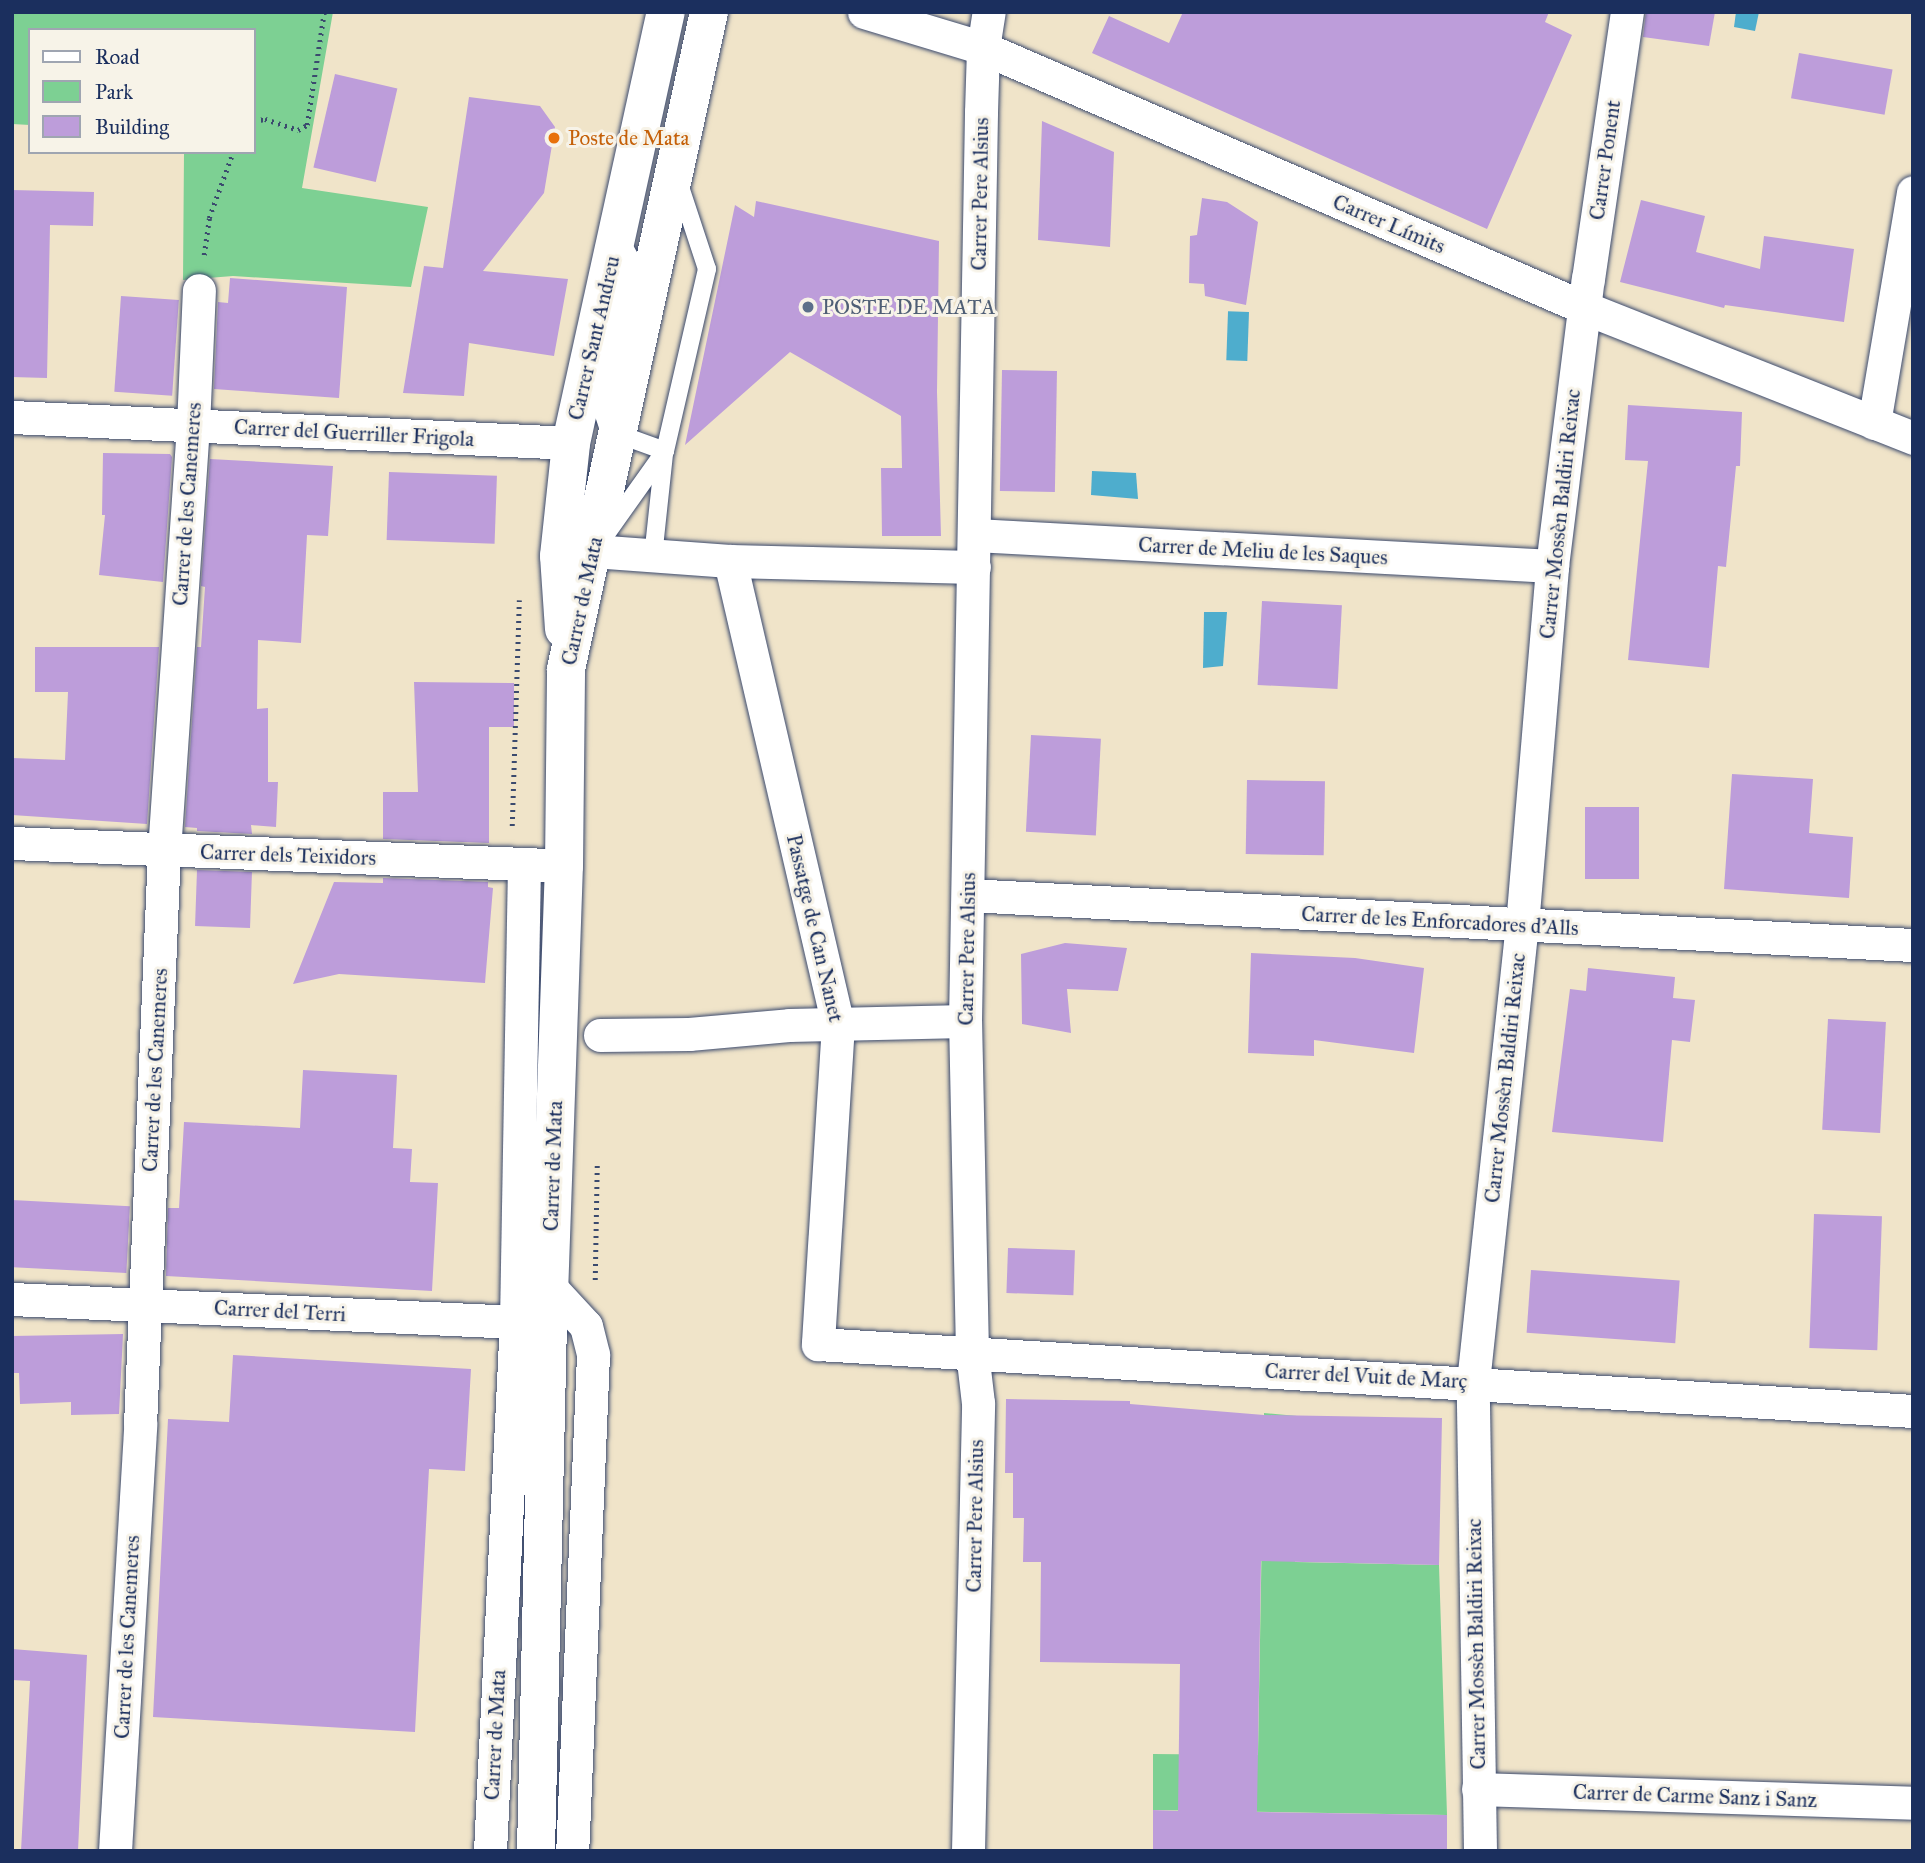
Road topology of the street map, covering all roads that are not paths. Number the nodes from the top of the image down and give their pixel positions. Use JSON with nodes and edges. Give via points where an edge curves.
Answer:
{"nodes":[{"id":1,"x":666,"y":12,"type":"edge"},
{"id":2,"x":692,"y":12,"type":"edge"},
{"id":3,"x":709,"y":12,"type":"edge"},
{"id":4,"x":864,"y":12,"type":"edge"},
{"id":5,"x":989,"y":12,"type":"edge"},
{"id":6,"x":1628,"y":12,"type":"edge"},
{"id":7,"x":983,"y":48,"type":"junction"},
{"id":8,"x":690,"y":103,"type":"junction"},
{"id":9,"x":675,"y":173,"type":"junction"},
{"id":10,"x":1913,"y":192,"type":"edge"},
{"id":11,"x":615,"y":247,"type":"junction"},
{"id":12,"x":199,"y":290,"type":"road end"},
{"id":13,"x":1585,"y":309,"type":"junction"},
{"id":14,"x":12,"y":417,"type":"edge"},
{"id":15,"x":1874,"y":423,"type":"junction"},
{"id":16,"x":193,"y":426,"type":"junction"},
{"id":17,"x":618,"y":434,"type":"junction"},
{"id":18,"x":1913,"y":438,"type":"edge"},
{"id":19,"x":571,"y":443,"type":"junction"},
{"id":20,"x":665,"y":451,"type":"junction"},
{"id":21,"x":975,"y":535,"type":"junction"},
{"id":22,"x":593,"y":551,"type":"junction"},
{"id":23,"x":653,"y":557,"type":"junction"},
{"id":24,"x":730,"y":561,"type":"junction"},
{"id":25,"x":1552,"y":566,"type":"junction"},
{"id":26,"x":974,"y":567,"type":"junction"},
{"id":27,"x":566,"y":669,"type":"junction"},
{"id":28,"x":12,"y":843,"type":"edge"},
{"id":29,"x":164,"y":851,"type":"junction"},
{"id":30,"x":524,"y":864,"type":"junction"},
{"id":31,"x":564,"y":866,"type":"junction"},
{"id":32,"x":968,"y":895,"type":"junction"},
{"id":33,"x":1521,"y":925,"type":"junction"},
{"id":34,"x":1913,"y":945,"type":"edge"},
{"id":35,"x":965,"y":1021,"type":"junction"},
{"id":36,"x":838,"y":1024,"type":"junction"},
{"id":37,"x":600,"y":1035,"type":"dead end"},
{"id":38,"x":550,"y":1286,"type":"junction"},
{"id":39,"x":12,"y":1298,"type":"edge"},
{"id":40,"x":144,"y":1304,"type":"junction"},
{"id":41,"x":532,"y":1322,"type":"junction"},
{"id":42,"x":818,"y":1344,"type":"joint"},
{"id":43,"x":972,"y":1352,"type":"junction"},
{"id":44,"x":1474,"y":1382,"type":"junction"},
{"id":45,"x":1913,"y":1411,"type":"edge"},
{"id":46,"x":1478,"y":1789,"type":"junction"},
{"id":47,"x":1913,"y":1803,"type":"edge"},
{"id":48,"x":115,"y":1851,"type":"edge"},
{"id":49,"x":490,"y":1851,"type":"edge"},
{"id":50,"x":536,"y":1851,"type":"edge"},
{"id":51,"x":572,"y":1851,"type":"edge"},
{"id":52,"x":968,"y":1851,"type":"edge"},
{"id":53,"x":1480,"y":1851,"type":"edge"}],
"edges":[{"from":1,"to":11,"type":"main road","name":"Carrer Sant Andreu"},
{"from":2,"to":8,"type":"street","via":[[680,71]]},
{"from":3,"to":8,"type":"main road","name":"Carrer de Mata"},
{"from":4,"to":7,"type":"street","name":"Carrer Límits"},
{"from":5,"to":7,"type":"street","name":"Carrer Pere Alsius"},
{"from":6,"to":13,"type":"street","name":"Carrer Ponent"},
{"from":7,"to":13,"type":"street","name":"Carrer Límits"},
{"from":7,"to":21,"type":"street","name":"Carrer Pere Alsius"},
{"from":8,"to":9,"type":"main road","name":"Carrer de Mata"},
{"from":9,"to":17,"type":"main road","name":"Carrer de Mata"},
{"from":9,"to":20,"type":"lane","via":[[707,269]]},
{"from":10,"to":15,"type":"street"},
{"from":11,"to":17,"type":"street","via":[[632,278],[605,395]]},
{"from":11,"to":19,"type":"main road","name":"Carrer Sant Andreu"},
{"from":12,"to":16,"type":"street","name":"Carrer de les Canemeres"},
{"from":13,"to":15,"type":"street","name":"Carrer Límits"},
{"from":13,"to":25,"type":"street","name":"Carrer Mossèn Baldiri Reixac"},
{"from":14,"to":16,"type":"street","name":"Carrer del Guerriller Frigola"},
{"from":15,"to":18,"type":"street","name":"Carrer Límits"},
{"from":16,"to":19,"type":"street","name":"Carrer del Guerriller Frigola"},
{"from":16,"to":29,"type":"street","name":"Carrer de les Canemeres"},
{"from":17,"to":20,"type":"lane"},
{"from":17,"to":22,"type":"main road","name":"Carrer de Mata"},
{"from":19,"to":27,"type":"main road","name":"Carrer Sant Andreu","via":[[559,556]]},
{"from":20,"to":22,"type":"lane"},
{"from":20,"to":23,"type":"lane"},
{"from":21,"to":25,"type":"street","name":"Carrer de Meliu de les Saques"},
{"from":21,"to":26,"type":"street","name":"Carrer Pere Alsius"},
{"from":22,"to":23,"type":"street"},
{"from":22,"to":27,"type":"main road","name":"Carrer de Mata"},
{"from":23,"to":24,"type":"street"},
{"from":24,"to":26,"type":"street"},
{"from":24,"to":36,"type":"street","name":"Passatge de Can Nanet"},
{"from":25,"to":33,"type":"street","name":"Carrer Mossèn Baldiri Reixac"},
{"from":26,"to":32,"type":"street","name":"Carrer Pere Alsius"},
{"from":27,"to":31,"type":"main road","name":"Carrer de Mata"},
{"from":28,"to":29,"type":"street","name":"Carrer dels Teixidors"},
{"from":29,"to":30,"type":"street","name":"Carrer dels Teixidors"},
{"from":29,"to":40,"type":"street","name":"Carrer de les Canemeres"},
{"from":30,"to":31,"type":"street","name":"Carrer dels Teixidors"},
{"from":30,"to":41,"type":"street","name":"Carrer de Mata"},
{"from":31,"to":38,"type":"main road","name":"Carrer de Mata"},
{"from":32,"to":33,"type":"street","name":"Carrer de les Enforcadores d'Alls"},
{"from":32,"to":35,"type":"street","name":"Carrer Pere Alsius"},
{"from":33,"to":34,"type":"street","name":"Carrer de les Enforcadores d'Alls"},
{"from":33,"to":44,"type":"street","name":"Carrer Mossèn Baldiri Reixac"},
{"from":35,"to":36,"type":"street"},
{"from":35,"to":43,"type":"street","name":"Carrer Pere Alsius"},
{"from":36,"to":37,"type":"street"},
{"from":36,"to":42,"type":"street","name":"Passatge de Can Nanet"},
{"from":38,"to":41,"type":"main road","name":"Carrer de Mata"},
{"from":38,"to":51,"type":"street","via":[[586,1326],[593,1355]]},
{"from":39,"to":40,"type":"street","name":"Carrer del Terri"},
{"from":40,"to":41,"type":"street","name":"Carrer del Terri"},
{"from":40,"to":48,"type":"street","name":"Carrer de les Canemeres"},
{"from":41,"to":49,"type":"street","name":"Carrer de Mata"},
{"from":41,"to":50,"type":"main road","name":"Carrer de Mata"},
{"from":42,"to":43,"type":"street","name":"Carrer del Vuit de Març"},
{"from":43,"to":44,"type":"street","name":"Carrer del Vuit de Març"},
{"from":43,"to":52,"type":"street","name":"Carrer Pere Alsius","via":[[978,1403]]},
{"from":44,"to":45,"type":"street","name":"Carrer del Vuit de Març"},
{"from":44,"to":46,"type":"street","name":"Carrer Mossèn Baldiri Reixac"},
{"from":46,"to":47,"type":"street","name":"Carrer de Carme Sanz i Sanz"},
{"from":46,"to":53,"type":"street","name":"Carrer Mossèn Baldiri Reixac"}]}
